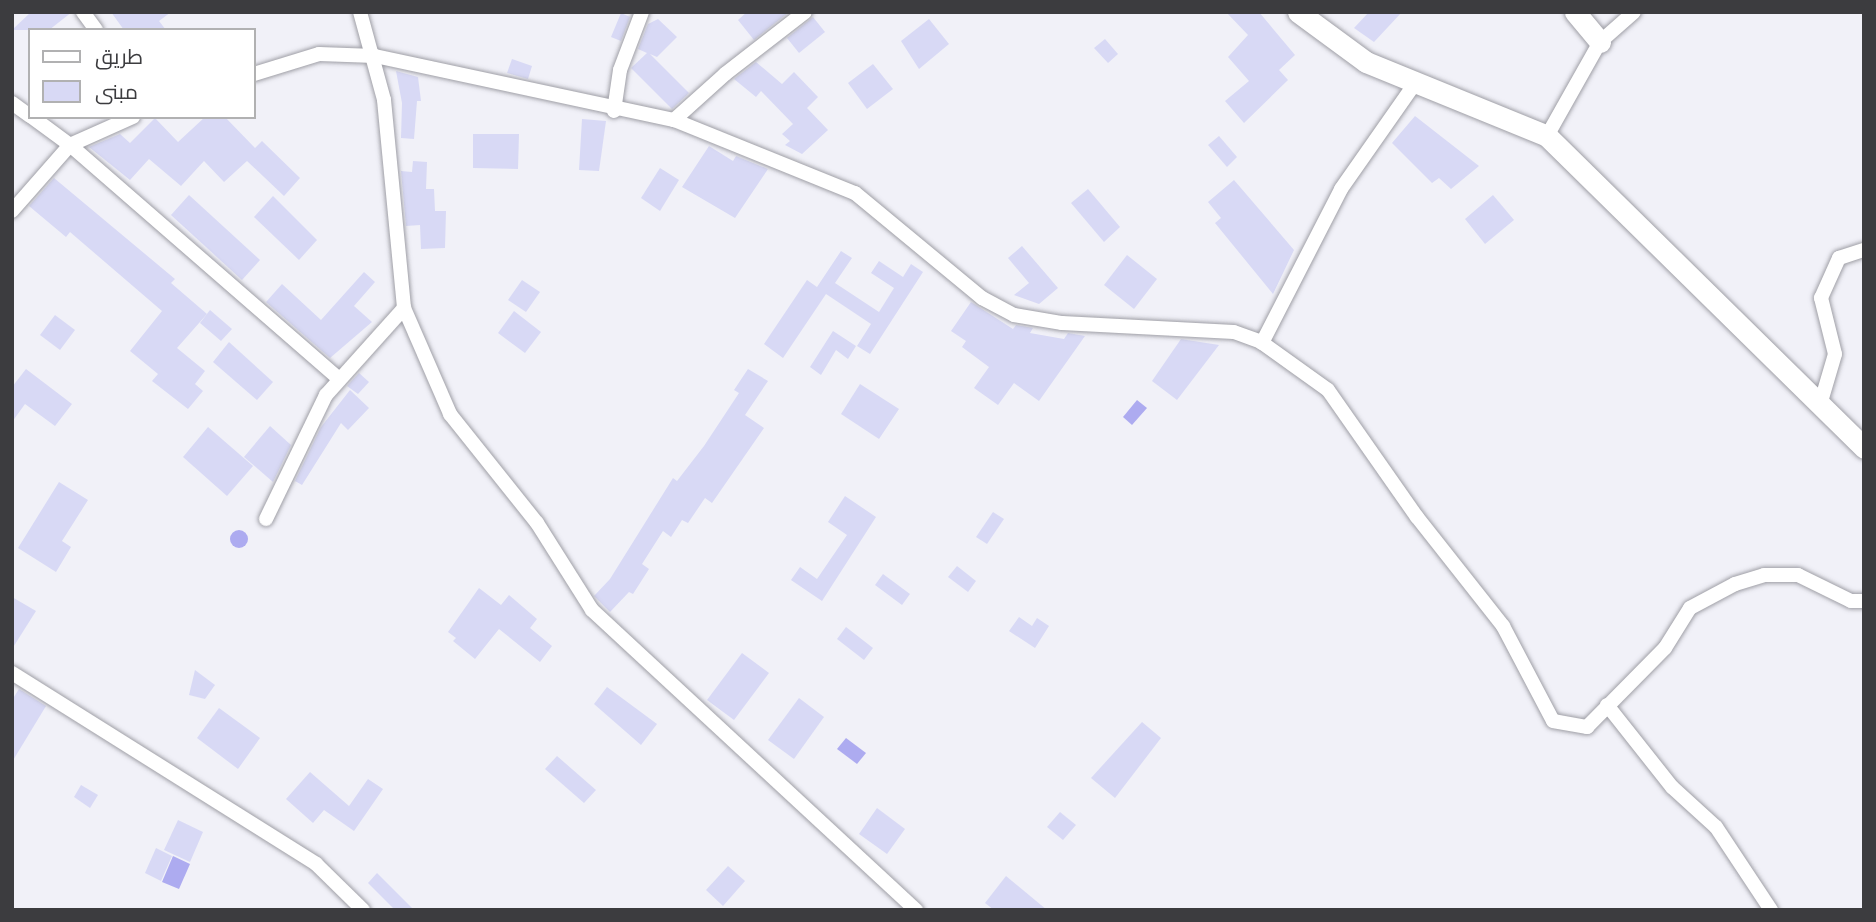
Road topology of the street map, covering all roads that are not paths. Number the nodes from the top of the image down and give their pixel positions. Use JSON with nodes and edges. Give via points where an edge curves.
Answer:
{"nodes":[{"id":1,"x":83,"y":12,"type":"edge"},
{"id":2,"x":360,"y":12,"type":"edge"},
{"id":3,"x":642,"y":12,"type":"edge"},
{"id":4,"x":805,"y":12,"type":"edge"},
{"id":5,"x":1298,"y":12,"type":"edge"},
{"id":6,"x":1575,"y":12,"type":"edge"},
{"id":7,"x":1634,"y":12,"type":"edge"},
{"id":8,"x":95,"y":28,"type":"edge"},
{"id":9,"x":1600,"y":42,"type":"junction"},
{"id":10,"x":375,"y":56,"type":"junction"},
{"id":11,"x":256,"y":73,"type":"edge"},
{"id":12,"x":1416,"y":82,"type":"junction"},
{"id":13,"x":12,"y":103,"type":"edge"},
{"id":14,"x":614,"y":111,"type":"junction"},
{"id":15,"x":28,"y":114,"type":"edge"},
{"id":16,"x":35,"y":119,"type":"edge"},
{"id":17,"x":128,"y":119,"type":"edge"},
{"id":18,"x":674,"y":120,"type":"junction"},
{"id":19,"x":1547,"y":136,"type":"junction"},
{"id":20,"x":70,"y":145,"type":"junction"},
{"id":21,"x":12,"y":211,"type":"edge"},
{"id":22,"x":1864,"y":250,"type":"edge"},
{"id":23,"x":404,"y":308,"type":"junction"},
{"id":24,"x":1262,"y":343,"type":"junction"},
{"id":25,"x":339,"y":379,"type":"junction"},
{"id":26,"x":1821,"y":405,"type":"junction"},
{"id":27,"x":1864,"y":448,"type":"edge"},
{"id":28,"x":266,"y":519,"type":"dead end"},
{"id":29,"x":1864,"y":601,"type":"edge"},
{"id":30,"x":12,"y":673,"type":"edge"},
{"id":31,"x":1607,"y":705,"type":"junction"},
{"id":32,"x":363,"y":910,"type":"edge"},
{"id":33,"x":916,"y":910,"type":"edge"},
{"id":34,"x":1771,"y":910,"type":"edge"}],
"edges":[{"from":1,"to":8,"type":"street"},
{"from":2,"to":10,"type":"street"},
{"from":3,"to":14,"type":"street","via":[[620,70]]},
{"from":4,"to":18,"type":"street"},
{"from":5,"to":12,"type":"main road","via":[[1366,62]]},
{"from":6,"to":9,"type":"main road"},
{"from":7,"to":9,"type":"street"},
{"from":9,"to":19,"type":"street"},
{"from":10,"to":11,"type":"street","via":[[319,54]]},
{"from":10,"to":14,"type":"street"},
{"from":10,"to":23,"type":"street"},
{"from":12,"to":19,"type":"main road"},
{"from":12,"to":24,"type":"street","via":[[1341,189]]},
{"from":13,"to":15,"type":"street"},
{"from":14,"to":18,"type":"street"},
{"from":16,"to":20,"type":"street"},
{"from":17,"to":20,"type":"street"},
{"from":18,"to":24,"type":"street","via":[[855,193],[982,298],[1014,315],[1062,323],[1234,332]]},
{"from":19,"to":26,"type":"main road"},
{"from":20,"to":21,"type":"street"},
{"from":20,"to":25,"type":"street"},
{"from":22,"to":26,"type":"street","via":[[1839,258],[1821,298],[1835,354]]},
{"from":23,"to":25,"type":"street"},
{"from":23,"to":33,"type":"street","via":[[450,414],[537,523],[592,610]]},
{"from":24,"to":31,"type":"street","via":[[1328,390],[1417,517],[1503,626],[1553,721],[1587,727]]},
{"from":25,"to":28,"type":"street","via":[[326,395]]},
{"from":26,"to":27,"type":"main road"},
{"from":29,"to":31,"type":"street","via":[[1851,601],[1798,575],[1764,575],[1735,584],[1690,608],[1665,648]]},
{"from":30,"to":32,"type":"street","via":[[316,864]]},
{"from":31,"to":34,"type":"street","via":[[1672,787],[1716,827]]}]}
